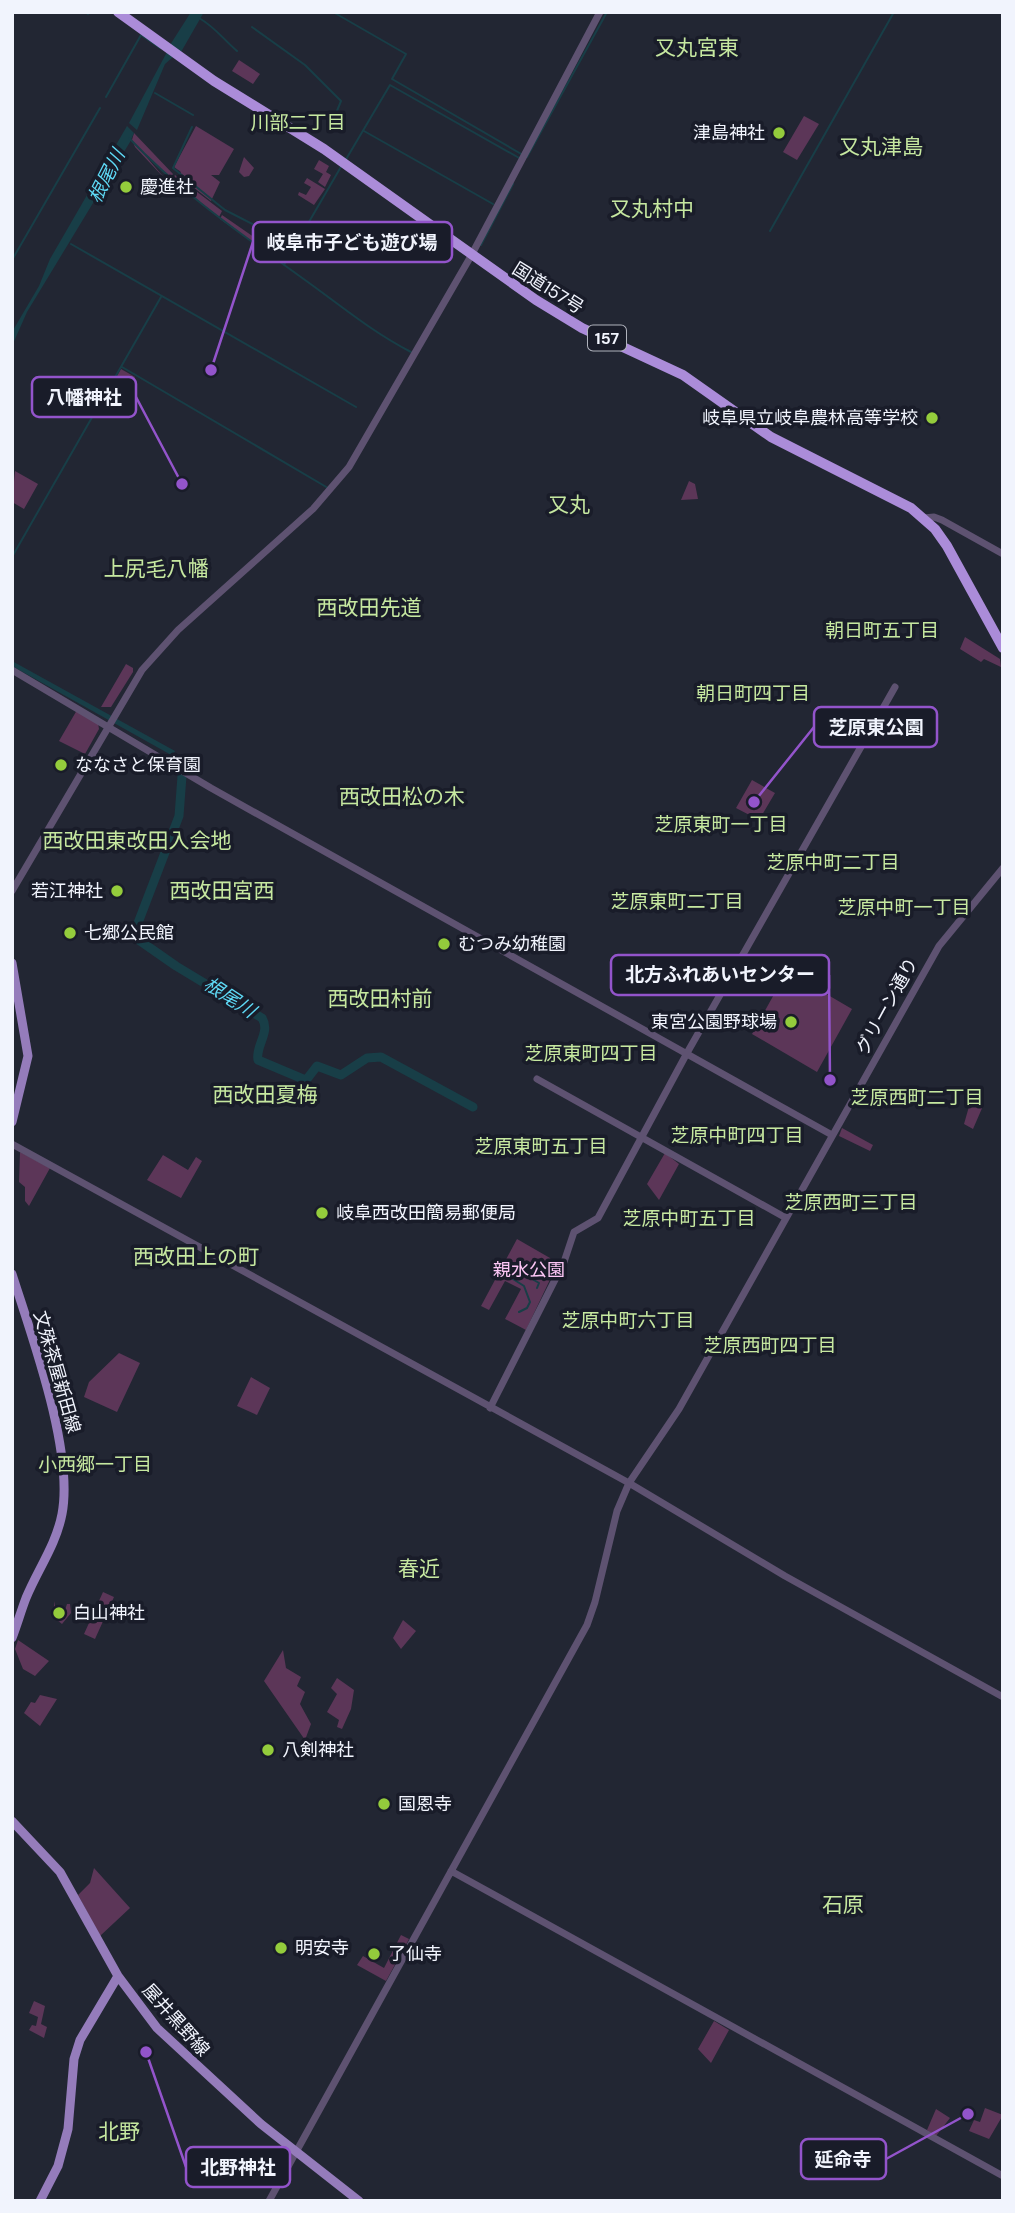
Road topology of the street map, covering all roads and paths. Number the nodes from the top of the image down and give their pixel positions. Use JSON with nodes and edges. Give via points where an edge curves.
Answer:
{"nodes":[{"id":1,"x":118,"y":12,"type":"edge"},
{"id":2,"x":600,"y":12,"type":"edge"},
{"id":3,"x":471,"y":256,"type":"junction"},
{"id":4,"x":924,"y":518,"type":"junction"},
{"id":5,"x":1003,"y":554,"type":"edge"},
{"id":6,"x":1003,"y":648,"type":"edge"},
{"id":7,"x":12,"y":670,"type":"edge"},
{"id":8,"x":895,"y":687,"type":"dead end"},
{"id":9,"x":109,"y":725,"type":"junction"},
{"id":10,"x":1003,"y":868,"type":"edge"},
{"id":11,"x":12,"y":891,"type":"edge"},
{"id":12,"x":12,"y":963,"type":"edge"},
{"id":13,"x":687,"y":1054,"type":"junction"},
{"id":14,"x":537,"y":1079,"type":"dead end"},
{"id":15,"x":12,"y":1122,"type":"edge"},
{"id":16,"x":832,"y":1135,"type":"junction"},
{"id":17,"x":640,"y":1138,"type":"junction"},
{"id":18,"x":12,"y":1144,"type":"edge"},
{"id":19,"x":786,"y":1218,"type":"junction"},
{"id":20,"x":12,"y":1274,"type":"edge"},
{"id":21,"x":490,"y":1408,"type":"junction"},
{"id":22,"x":629,"y":1483,"type":"junction"},
{"id":23,"x":12,"y":1638,"type":"edge"},
{"id":24,"x":1003,"y":1697,"type":"edge"},
{"id":25,"x":12,"y":1821,"type":"edge"},
{"id":26,"x":451,"y":1871,"type":"junction"},
{"id":27,"x":118,"y":1976,"type":"junction"},
{"id":28,"x":296,"y":2153,"type":"junction"},
{"id":29,"x":1003,"y":2176,"type":"edge"},
{"id":30,"x":40,"y":2201,"type":"edge"},
{"id":31,"x":269,"y":2201,"type":"edge"},
{"id":32,"x":359,"y":2201,"type":"edge"}],
"edges":[{"from":1,"to":3,"type":"highway","name":"国道157号","number":"157","via":[[342,161]]},
{"from":2,"to":3,"type":"street"},
{"from":3,"to":4,"type":"highway","name":"国道157号","number":"157","via":[[582,328],[683,374],[770,437],[901,501]]},
{"from":3,"to":9,"type":"street","via":[[345,472],[313,509],[178,630],[142,670]]},
{"from":4,"to":5,"type":"street","via":[[942,520]]},
{"from":4,"to":6,"type":"highway","name":"国道157号","number":"157","via":[[947,546]]},
{"from":7,"to":9,"type":"street"},
{"from":8,"to":13,"type":"street"},
{"from":9,"to":11,"type":"street"},
{"from":9,"to":13,"type":"street","via":[[211,788]]},
{"from":10,"to":16,"type":"street","name":"グリーン通り","via":[[939,946]]},
{"from":12,"to":15,"type":"main road","via":[[28,1056]]},
{"from":13,"to":16,"type":"street"},
{"from":13,"to":17,"type":"street"},
{"from":14,"to":17,"type":"street"},
{"from":16,"to":19,"type":"street","name":"グリーン通り"},
{"from":17,"to":19,"type":"street"},
{"from":17,"to":21,"type":"street","via":[[596,1221],[574,1232],[564,1262]]},
{"from":18,"to":21,"type":"street"},
{"from":19,"to":22,"type":"street","name":"グリーン通り","via":[[679,1409]]},
{"from":20,"to":23,"type":"main road","name":"文殊茶屋新田線","via":[[64,1465],[62,1513],[56,1534]]},
{"from":21,"to":22,"type":"street"},
{"from":22,"to":24,"type":"street"},
{"from":22,"to":26,"type":"street","name":"グリーン通り","via":[[617,1511],[587,1625]]},
{"from":25,"to":27,"type":"main road","name":"屋井黒野線","via":[[60,1872]]},
{"from":26,"to":28,"type":"street","name":"グリーン通り"},
{"from":26,"to":29,"type":"street"},
{"from":27,"to":28,"type":"main road","name":"屋井黒野線","via":[[177,2049]]},
{"from":27,"to":30,"type":"main road","via":[[80,2040],[68,2129],[58,2166]]},
{"from":28,"to":31,"type":"street","name":"グリーン通り"},
{"from":28,"to":32,"type":"main road","name":"屋井黒野線"}]}
